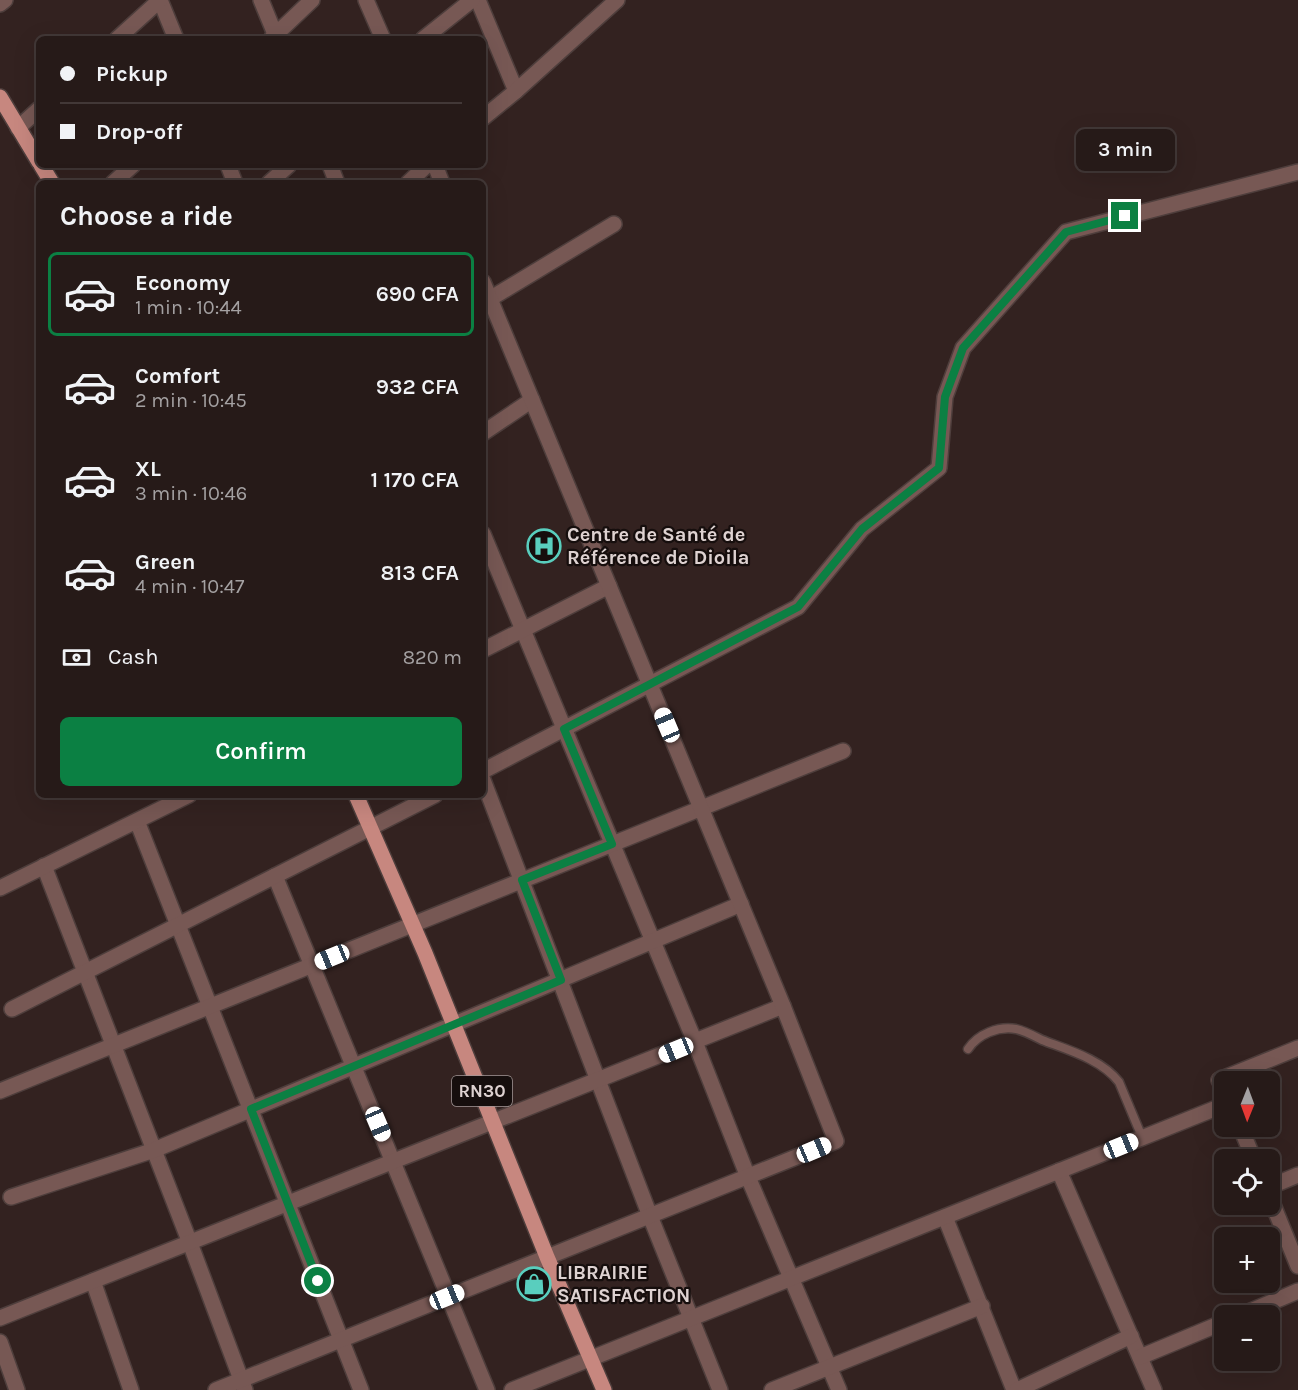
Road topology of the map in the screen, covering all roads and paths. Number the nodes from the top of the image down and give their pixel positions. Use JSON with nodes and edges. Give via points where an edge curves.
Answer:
{"nodes":[{"id":1,"x":5,"y":0,"type":"edge"},
{"id":2,"x":160,"y":0,"type":"edge"},
{"id":3,"x":261,"y":0,"type":"edge"},
{"id":4,"x":312,"y":0,"type":"edge"},
{"id":5,"x":366,"y":0,"type":"edge"},
{"id":6,"x":471,"y":0,"type":"edge"},
{"id":7,"x":478,"y":0,"type":"edge"},
{"id":8,"x":617,"y":0,"type":"edge"},
{"id":9,"x":0,"y":4,"type":"edge"},
{"id":10,"x":120,"y":36,"type":"edge"},
{"id":11,"x":175,"y":36,"type":"edge"},
{"id":12,"x":273,"y":36,"type":"edge"},
{"id":13,"x":276,"y":36,"type":"edge"},
{"id":14,"x":382,"y":36,"type":"edge"},
{"id":15,"x":427,"y":36,"type":"edge"},
{"id":16,"x":516,"y":91,"type":"junction"},
{"id":17,"x":0,"y":97,"type":"edge"},
{"id":18,"x":36,"y":112,"type":"edge"},
{"id":19,"x":486,"y":116,"type":"edge"},
{"id":20,"x":18,"y":128,"type":"junction"},
{"id":21,"x":36,"y":157,"type":"edge"},
{"id":22,"x":130,"y":168,"type":"edge"},
{"id":23,"x":286,"y":168,"type":"edge"},
{"id":24,"x":424,"y":168,"type":"edge"},
{"id":25,"x":1298,"y":172,"type":"edge"},
{"id":26,"x":116,"y":180,"type":"edge"},
{"id":27,"x":272,"y":180,"type":"edge"},
{"id":28,"x":411,"y":180,"type":"edge"},
{"id":29,"x":614,"y":224,"type":"dead end"},
{"id":30,"x":487,"y":301,"type":"edge"},
{"id":31,"x":532,"y":400,"type":"junction"},
{"id":32,"x":486,"y":431,"type":"edge"},
{"id":33,"x":486,"y":541,"type":"edge"},
{"id":34,"x":609,"y":586,"type":"junction"},
{"id":35,"x":523,"y":630,"type":"junction"},
{"id":36,"x":486,"y":648,"type":"edge"},
{"id":37,"x":650,"y":684,"type":"junction"},
{"id":38,"x":564,"y":729,"type":"junction"},
{"id":39,"x":843,"y":751,"type":"dead end"},
{"id":40,"x":486,"y":769,"type":"edge"},
{"id":41,"x":486,"y":788,"type":"edge"},
{"id":42,"x":183,"y":798,"type":"edge"},
{"id":43,"x":357,"y":798,"type":"edge"},
{"id":44,"x":429,"y":798,"type":"edge"},
{"id":45,"x":701,"y":807,"type":"junction"},
{"id":46,"x":137,"y":821,"type":"junction"},
{"id":47,"x":370,"y":828,"type":"junction"},
{"id":48,"x":612,"y":844,"type":"junction"},
{"id":49,"x":44,"y":866,"type":"junction"},
{"id":50,"x":275,"y":876,"type":"junction"},
{"id":51,"x":522,"y":880,"type":"junction"},
{"id":52,"x":0,"y":888,"type":"edge"},
{"id":53,"x":741,"y":904,"type":"junction"},
{"id":54,"x":413,"y":924,"type":"junction"},
{"id":55,"x":178,"y":925,"type":"junction"},
{"id":56,"x":653,"y":942,"type":"junction"},
{"id":57,"x":312,"y":965,"type":"junction"},
{"id":58,"x":85,"y":972,"type":"junction"},
{"id":59,"x":561,"y":980,"type":"junction"},
{"id":60,"x":210,"y":1006,"type":"junction"},
{"id":61,"x":783,"y":1006,"type":"junction"},
{"id":62,"x":12,"y":1009,"type":"dead end"},
{"id":63,"x":455,"y":1024,"type":"junction"},
{"id":64,"x":695,"y":1042,"type":"junction"},
{"id":65,"x":114,"y":1045,"type":"junction"},
{"id":66,"x":1298,"y":1048,"type":"edge"},
{"id":67,"x":968,"y":1049,"type":"dead end"},
{"id":68,"x":354,"y":1066,"type":"junction"},
{"id":69,"x":1241,"y":1071,"type":"edge"},
{"id":70,"x":600,"y":1080,"type":"junction"},
{"id":71,"x":0,"y":1091,"type":"edge"},
{"id":72,"x":251,"y":1109,"type":"junction"},
{"id":73,"x":1214,"y":1109,"type":"edge"},
{"id":74,"x":495,"y":1122,"type":"junction"},
{"id":75,"x":1142,"y":1137,"type":"junction"},
{"id":76,"x":154,"y":1150,"type":"junction"},
{"id":77,"x":394,"y":1162,"type":"junction"},
{"id":78,"x":1059,"y":1171,"type":"junction"},
{"id":79,"x":1298,"y":1175,"type":"edge"},
{"id":80,"x":748,"y":1177,"type":"junction"},
{"id":81,"x":1280,"y":1182,"type":"edge"},
{"id":82,"x":11,"y":1197,"type":"dead end"},
{"id":83,"x":289,"y":1204,"type":"junction"},
{"id":84,"x":1277,"y":1215,"type":"edge"},
{"id":85,"x":650,"y":1216,"type":"junction"},
{"id":86,"x":945,"y":1216,"type":"junction"},
{"id":87,"x":190,"y":1243,"type":"junction"},
{"id":88,"x":547,"y":1257,"type":"junction"},
{"id":89,"x":1298,"y":1266,"type":"edge"},
{"id":90,"x":792,"y":1278,"type":"junction"},
{"id":91,"x":93,"y":1281,"type":"junction"},
{"id":92,"x":1298,"y":1291,"type":"edge"},
{"id":93,"x":447,"y":1297,"type":"junction"},
{"id":94,"x":1265,"y":1305,"type":"edge"},
{"id":95,"x":982,"y":1306,"type":"junction"},
{"id":96,"x":0,"y":1318,"type":"edge"},
{"id":97,"x":692,"y":1318,"type":"junction"},
{"id":98,"x":1214,"y":1326,"type":"edge"},
{"id":99,"x":1131,"y":1336,"type":"junction"},
{"id":100,"x":340,"y":1340,"type":"junction"},
{"id":101,"x":0,"y":1342,"type":"edge"},
{"id":102,"x":1140,"y":1357,"type":"junction"},
{"id":103,"x":590,"y":1359,"type":"junction"},
{"id":104,"x":830,"y":1367,"type":"junction"},
{"id":105,"x":243,"y":1385,"type":"edge"},
{"id":106,"x":17,"y":1390,"type":"edge"},
{"id":107,"x":131,"y":1390,"type":"edge"},
{"id":108,"x":216,"y":1390,"type":"edge"},
{"id":109,"x":361,"y":1390,"type":"edge"},
{"id":110,"x":487,"y":1390,"type":"edge"},
{"id":111,"x":512,"y":1390,"type":"edge"},
{"id":112,"x":604,"y":1390,"type":"edge"},
{"id":113,"x":720,"y":1390,"type":"edge"},
{"id":114,"x":772,"y":1390,"type":"edge"},
{"id":115,"x":839,"y":1390,"type":"edge"},
{"id":116,"x":1015,"y":1390,"type":"edge"},
{"id":117,"x":1154,"y":1390,"type":"edge"}],
"edges":[{"from":1,"to":9,"type":"street"},
{"from":2,"to":10,"type":"street"},
{"from":2,"to":11,"type":"street"},
{"from":3,"to":12,"type":"street"},
{"from":4,"to":13,"type":"street"},
{"from":5,"to":14,"type":"street"},
{"from":6,"to":15,"type":"street"},
{"from":7,"to":16,"type":"street"},
{"from":8,"to":16,"type":"street"},
{"from":16,"to":19,"type":"street"},
{"from":17,"to":20,"type":"main road"},
{"from":18,"to":20,"type":"street"},
{"from":20,"to":21,"type":"main road"},
{"from":22,"to":26,"type":"street"},
{"from":23,"to":27,"type":"street"},
{"from":24,"to":28,"type":"street"},
{"from":25,"to":37,"type":"street","via":[[1066,232],[963,348],[945,397],[939,468],[862,529],[798,607]]},
{"from":29,"to":30,"type":"street"},
{"from":30,"to":31,"type":"street"},
{"from":31,"to":32,"type":"street"},
{"from":31,"to":34,"type":"street"},
{"from":33,"to":35,"type":"street"},
{"from":34,"to":35,"type":"street"},
{"from":34,"to":37,"type":"street"},
{"from":35,"to":36,"type":"street"},
{"from":35,"to":38,"type":"street"},
{"from":37,"to":38,"type":"street"},
{"from":37,"to":45,"type":"street"},
{"from":38,"to":40,"type":"street"},
{"from":38,"to":48,"type":"street"},
{"from":39,"to":45,"type":"street"},
{"from":41,"to":51,"type":"street"},
{"from":42,"to":46,"type":"street"},
{"from":43,"to":47,"type":"main road","number":"RN30"},
{"from":44,"to":47,"type":"street"},
{"from":45,"to":48,"type":"street"},
{"from":45,"to":53,"type":"street"},
{"from":46,"to":49,"type":"street"},
{"from":46,"to":55,"type":"street"},
{"from":47,"to":50,"type":"street"},
{"from":47,"to":54,"type":"main road","number":"RN30"},
{"from":48,"to":51,"type":"street"},
{"from":48,"to":56,"type":"street"},
{"from":49,"to":52,"type":"street"},
{"from":49,"to":58,"type":"street"},
{"from":50,"to":55,"type":"street"},
{"from":50,"to":57,"type":"street"},
{"from":51,"to":54,"type":"street"},
{"from":51,"to":59,"type":"street"},
{"from":53,"to":56,"type":"street"},
{"from":53,"to":61,"type":"street"},
{"from":54,"to":57,"type":"street"},
{"from":54,"to":63,"type":"main road","number":"RN30"},
{"from":55,"to":58,"type":"street"},
{"from":55,"to":60,"type":"street"},
{"from":56,"to":59,"type":"street"},
{"from":56,"to":64,"type":"street"},
{"from":57,"to":60,"type":"street"},
{"from":57,"to":68,"type":"street"},
{"from":58,"to":62,"type":"street"},
{"from":58,"to":65,"type":"street"},
{"from":59,"to":63,"type":"street"},
{"from":59,"to":70,"type":"street"},
{"from":60,"to":65,"type":"street"},
{"from":60,"to":72,"type":"street"},
{"from":61,"to":64,"type":"street"},
{"from":61,"to":80,"type":"street","via":[[836,1141]]},
{"from":63,"to":68,"type":"street"},
{"from":63,"to":74,"type":"main road","number":"RN30"},
{"from":64,"to":70,"type":"street"},
{"from":64,"to":80,"type":"street"},
{"from":65,"to":71,"type":"street"},
{"from":65,"to":76,"type":"street"},
{"from":66,"to":69,"type":"street"},
{"from":67,"to":75,"type":"lane","via":[[975,1039],[988,1032],[1017,1029],[1099,1064],[1119,1082]]},
{"from":68,"to":72,"type":"street"},
{"from":68,"to":77,"type":"street"},
{"from":70,"to":74,"type":"street"},
{"from":70,"to":85,"type":"street"},
{"from":72,"to":76,"type":"street"},
{"from":72,"to":83,"type":"street"},
{"from":73,"to":75,"type":"street"},
{"from":74,"to":77,"type":"street"},
{"from":74,"to":88,"type":"main road","number":"RN30"},
{"from":75,"to":78,"type":"street"},
{"from":76,"to":82,"type":"street"},
{"from":76,"to":87,"type":"street"},
{"from":77,"to":83,"type":"street"},
{"from":77,"to":93,"type":"street"},
{"from":78,"to":86,"type":"street"},
{"from":78,"to":99,"type":"street"},
{"from":79,"to":81,"type":"street"},
{"from":80,"to":85,"type":"street"},
{"from":80,"to":90,"type":"street"},
{"from":83,"to":87,"type":"street"},
{"from":83,"to":100,"type":"street"},
{"from":84,"to":89,"type":"street"},
{"from":85,"to":88,"type":"street"},
{"from":85,"to":97,"type":"street"},
{"from":86,"to":90,"type":"street"},
{"from":86,"to":95,"type":"street"},
{"from":87,"to":91,"type":"street"},
{"from":87,"to":105,"type":"street"},
{"from":88,"to":93,"type":"street"},
{"from":88,"to":103,"type":"main road","number":"RN30"},
{"from":90,"to":97,"type":"street"},
{"from":90,"to":104,"type":"street"},
{"from":91,"to":96,"type":"street"},
{"from":91,"to":107,"type":"street"},
{"from":92,"to":94,"type":"street"},
{"from":93,"to":100,"type":"street"},
{"from":93,"to":110,"type":"street"},
{"from":95,"to":104,"type":"street"},
{"from":95,"to":116,"type":"street"},
{"from":97,"to":103,"type":"street"},
{"from":97,"to":113,"type":"street"},
{"from":98,"to":102,"type":"street"},
{"from":99,"to":102,"type":"street"},
{"from":99,"to":116,"type":"street"},
{"from":100,"to":105,"type":"street"},
{"from":100,"to":109,"type":"street"},
{"from":101,"to":106,"type":"street"},
{"from":102,"to":117,"type":"street"},
{"from":103,"to":111,"type":"street"},
{"from":103,"to":112,"type":"main road","number":"RN30"},
{"from":104,"to":114,"type":"street"},
{"from":104,"to":115,"type":"street"},
{"from":105,"to":108,"type":"street"}]}
